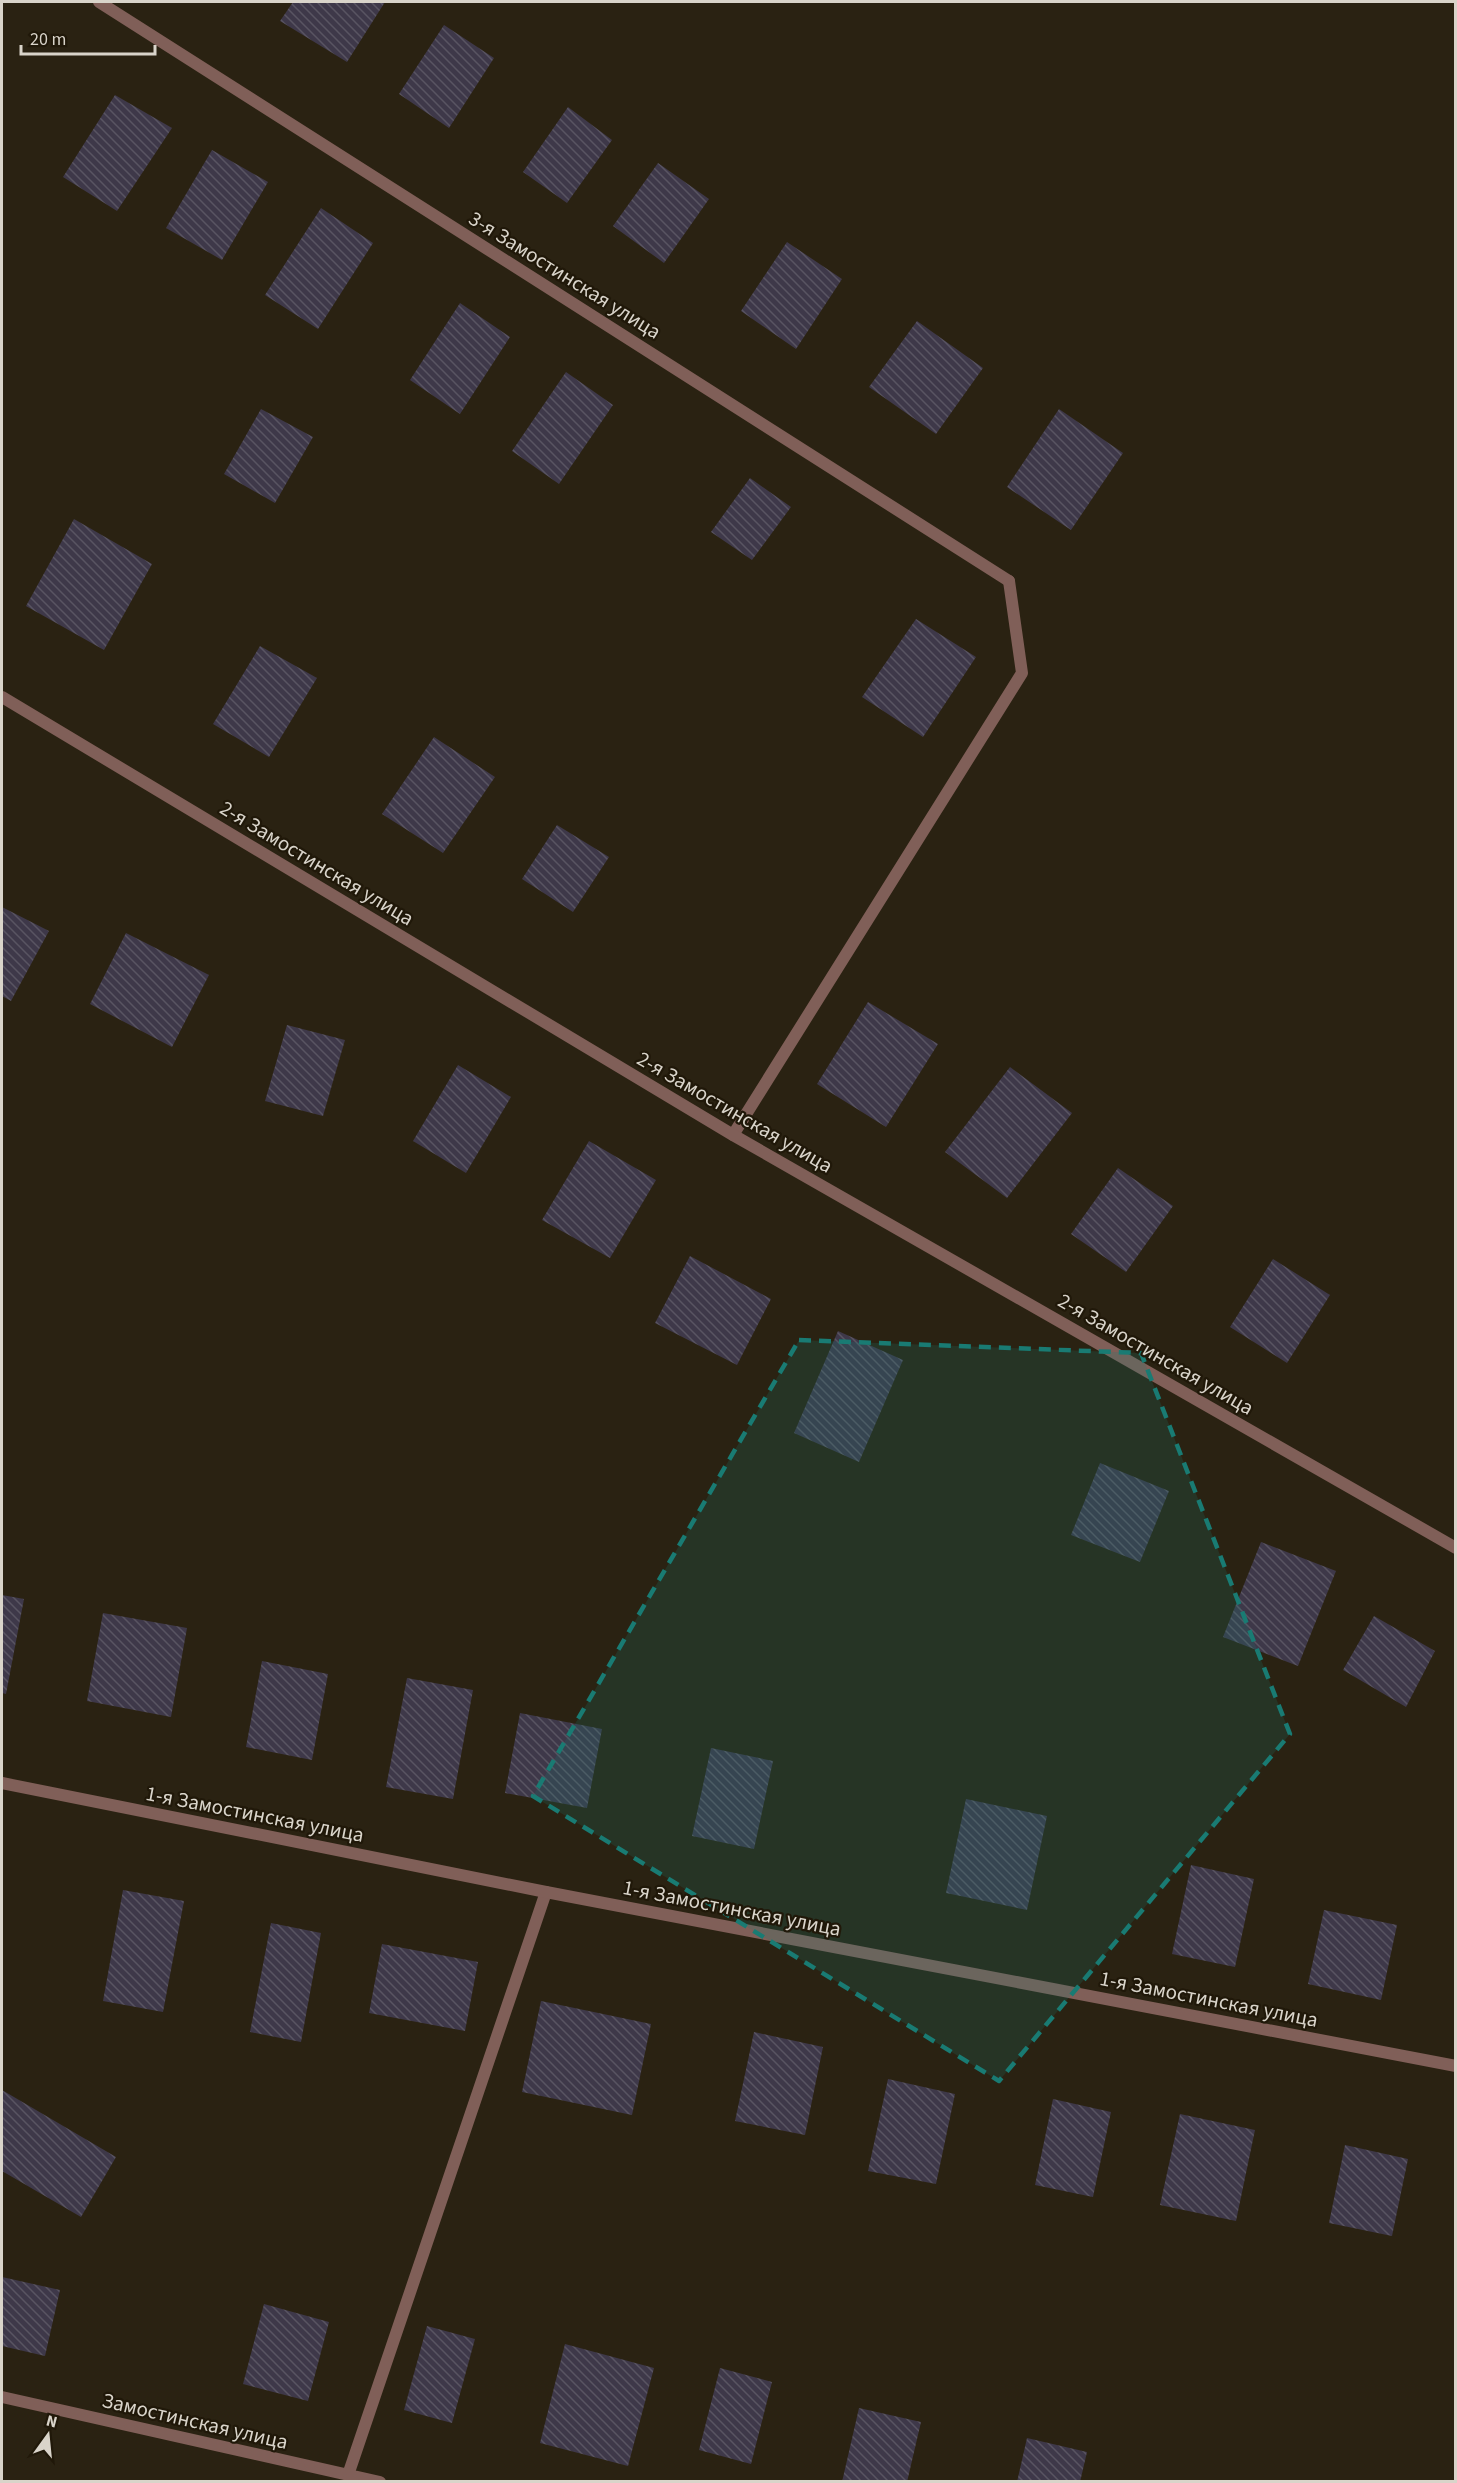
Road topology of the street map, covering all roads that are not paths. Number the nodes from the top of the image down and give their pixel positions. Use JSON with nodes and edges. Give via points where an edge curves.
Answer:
{"nodes":[{"id":1,"x":99,"y":2,"type":"edge"},
{"id":2,"x":2,"y":697,"type":"edge"},
{"id":3,"x":733,"y":1135,"type":"junction"},
{"id":4,"x":1455,"y":1548,"type":"edge"},
{"id":5,"x":2,"y":1783,"type":"edge"},
{"id":6,"x":546,"y":1892,"type":"junction"},
{"id":7,"x":1455,"y":2066,"type":"edge"},
{"id":8,"x":2,"y":2397,"type":"edge"},
{"id":9,"x":348,"y":2475,"type":"junction"},
{"id":10,"x":380,"y":2481,"type":"edge"}],
"edges":[{"from":1,"to":3,"type":"street","name":"3-я Замостинская улица","via":[[1009,581],[1022,673]]},
{"from":2,"to":3,"type":"street","name":"2-я Замостинская улица"},
{"from":3,"to":4,"type":"street","name":"2-я Замостинская улица"},
{"from":5,"to":6,"type":"street","name":"1-я Замостинская улица"},
{"from":6,"to":7,"type":"street","name":"1-я Замостинская улица"},
{"from":6,"to":9,"type":"street"},
{"from":8,"to":9,"type":"street","name":"Замостинская улица"},
{"from":9,"to":10,"type":"street","name":"Замостинская улица"}]}
